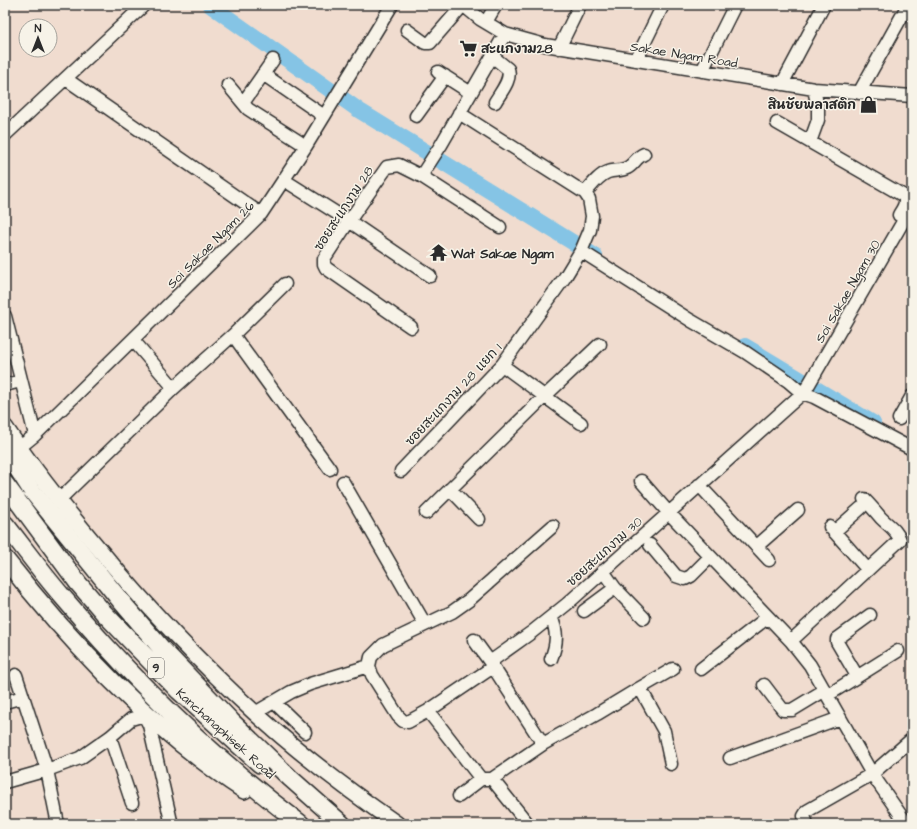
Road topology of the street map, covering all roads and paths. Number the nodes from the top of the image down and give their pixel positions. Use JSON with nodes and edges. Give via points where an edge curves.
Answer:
{"nodes":[{"id":1,"x":144,"y":5,"type":"edge"},
{"id":2,"x":392,"y":5,"type":"edge"},
{"id":3,"x":463,"y":5,"type":"edge"},
{"id":4,"x":488,"y":5,"type":"edge"},
{"id":5,"x":496,"y":5,"type":"edge"},
{"id":6,"x":580,"y":5,"type":"edge"},
{"id":7,"x":663,"y":5,"type":"edge"},
{"id":8,"x":735,"y":5,"type":"edge"},
{"id":9,"x":824,"y":5,"type":"edge"},
{"id":10,"x":908,"y":5,"type":"edge"},
{"id":11,"x":483,"y":21,"type":"junction"},
{"id":12,"x":407,"y":30,"type":"dead end"},
{"id":13,"x":505,"y":34,"type":"junction"},
{"id":14,"x":559,"y":48,"type":"junction"},
{"id":15,"x":492,"y":56,"type":"junction"},
{"id":16,"x":273,"y":60,"type":"dead end"},
{"id":17,"x":636,"y":60,"type":"junction"},
{"id":18,"x":702,"y":71,"type":"junction"},
{"id":19,"x":263,"y":74,"type":"junction"},
{"id":20,"x":66,"y":79,"type":"junction"},
{"id":21,"x":782,"y":84,"type":"junction"},
{"id":22,"x":228,"y":85,"type":"dead end"},
{"id":23,"x":814,"y":89,"type":"junction"},
{"id":24,"x":471,"y":93,"type":"junction"},
{"id":25,"x":859,"y":93,"type":"junction"},
{"id":26,"x":912,"y":96,"type":"edge"},
{"id":27,"x":495,"y":102,"type":"dead end"},
{"id":28,"x":243,"y":103,"type":"junction"},
{"id":29,"x":459,"y":113,"type":"junction"},
{"id":30,"x":324,"y":116,"type":"junction"},
{"id":31,"x":416,"y":116,"type":"dead end"},
{"id":32,"x":777,"y":122,"type":"dead end"},
{"id":33,"x":5,"y":135,"type":"edge"},
{"id":34,"x":810,"y":142,"type":"junction"},
{"id":35,"x":306,"y":146,"type":"junction"},
{"id":36,"x":644,"y":154,"type":"dead end"},
{"id":37,"x":420,"y":176,"type":"junction"},
{"id":38,"x":284,"y":180,"type":"junction"},
{"id":39,"x":584,"y":193,"type":"junction"},
{"id":40,"x":912,"y":206,"type":"edge"},
{"id":41,"x":261,"y":214,"type":"junction"},
{"id":42,"x":349,"y":221,"type":"junction"},
{"id":43,"x":500,"y":226,"type":"dead end"},
{"id":44,"x":581,"y":250,"type":"junction"},
{"id":45,"x":867,"y":272,"type":"dead end"},
{"id":46,"x":430,"y":276,"type":"dead end"},
{"id":47,"x":285,"y":284,"type":"dead end"},
{"id":48,"x":5,"y":316,"type":"edge"},
{"id":49,"x":411,"y":327,"type":"dead end"},
{"id":50,"x":233,"y":335,"type":"junction"},
{"id":51,"x":133,"y":340,"type":"junction"},
{"id":52,"x":600,"y":344,"type":"dead end"},
{"id":53,"x":502,"y":365,"type":"junction"},
{"id":54,"x":22,"y":381,"type":"junction"},
{"id":55,"x":5,"y":385,"type":"edge"},
{"id":56,"x":174,"y":388,"type":"junction"},
{"id":57,"x":804,"y":392,"type":"junction"},
{"id":58,"x":912,"y":396,"type":"edge"},
{"id":59,"x":544,"y":397,"type":"junction"},
{"id":60,"x":899,"y":419,"type":"dead end"},
{"id":61,"x":581,"y":423,"type":"dead end"},
{"id":62,"x":5,"y":427,"type":"edge"},
{"id":63,"x":35,"y":435,"type":"junction"},
{"id":64,"x":12,"y":449,"type":"edge"},
{"id":65,"x":912,"y":449,"type":"edge"},
{"id":66,"x":330,"y":469,"type":"dead end"},
{"id":67,"x":401,"y":471,"type":"dead end"},
{"id":68,"x":641,"y":481,"type":"dead end"},
{"id":69,"x":343,"y":482,"type":"dead end"},
{"id":70,"x":5,"y":484,"type":"edge"},
{"id":71,"x":699,"y":485,"type":"junction"},
{"id":72,"x":450,"y":489,"type":"junction"},
{"id":73,"x":58,"y":501,"type":"junction"},
{"id":74,"x":798,"y":510,"type":"dead end"},
{"id":75,"x":668,"y":512,"type":"junction"},
{"id":76,"x":426,"y":513,"type":"dead end"},
{"id":77,"x":479,"y":518,"type":"dead end"},
{"id":78,"x":5,"y":524,"type":"edge"},
{"id":79,"x":554,"y":526,"type":"dead end"},
{"id":80,"x":650,"y":545,"type":"dead end"},
{"id":81,"x":757,"y":546,"type":"junction"},
{"id":82,"x":710,"y":557,"type":"junction"},
{"id":83,"x":5,"y":559,"type":"edge"},
{"id":84,"x":769,"y":560,"type":"dead end"},
{"id":85,"x":868,"y":570,"type":"junction"},
{"id":86,"x":603,"y":571,"type":"junction"},
{"id":87,"x":615,"y":588,"type":"junction"},
{"id":88,"x":584,"y":611,"type":"dead end"},
{"id":89,"x":870,"y":615,"type":"dead end"},
{"id":90,"x":551,"y":617,"type":"junction"},
{"id":91,"x":768,"y":617,"type":"junction"},
{"id":92,"x":644,"y":618,"type":"dead end"},
{"id":93,"x":425,"y":624,"type":"junction"},
{"id":94,"x":474,"y":640,"type":"dead end"},
{"id":95,"x":791,"y":642,"type":"junction"},
{"id":96,"x":898,"y":651,"type":"dead end"},
{"id":97,"x":551,"y":659,"type":"dead end"},
{"id":98,"x":491,"y":665,"type":"junction"},
{"id":99,"x":369,"y":666,"type":"junction"},
{"id":100,"x":673,"y":668,"type":"dead end"},
{"id":101,"x":701,"y":669,"type":"dead end"},
{"id":102,"x":16,"y":675,"type":"dead end"},
{"id":103,"x":857,"y":676,"type":"junction"},
{"id":104,"x":764,"y":685,"type":"dead end"},
{"id":105,"x":640,"y":688,"type":"junction"},
{"id":106,"x":826,"y":693,"type":"junction"},
{"id":107,"x":23,"y":697,"type":"junction"},
{"id":108,"x":5,"y":702,"type":"edge"},
{"id":109,"x":274,"y":702,"type":"junction"},
{"id":110,"x":428,"y":711,"type":"junction"},
{"id":111,"x":255,"y":713,"type":"junction"},
{"id":112,"x":840,"y":718,"type":"junction"},
{"id":113,"x":305,"y":732,"type":"dead end"},
{"id":114,"x":110,"y":737,"type":"junction"},
{"id":115,"x":912,"y":739,"type":"edge"},
{"id":116,"x":543,"y":744,"type":"junction"},
{"id":117,"x":730,"y":758,"type":"dead end"},
{"id":118,"x":671,"y":764,"type":"dead end"},
{"id":119,"x":47,"y":770,"type":"junction"},
{"id":120,"x":872,"y":774,"type":"junction"},
{"id":121,"x":487,"y":779,"type":"junction"},
{"id":122,"x":5,"y":782,"type":"edge"},
{"id":123,"x":459,"y":796,"type":"dead end"},
{"id":124,"x":132,"y":802,"type":"dead end"},
{"id":125,"x":170,"y":821,"type":"dead end"},
{"id":126,"x":58,"y":824,"type":"edge"},
{"id":127,"x":296,"y":824,"type":"edge"},
{"id":128,"x":300,"y":824,"type":"edge"},
{"id":129,"x":335,"y":824,"type":"edge"},
{"id":130,"x":342,"y":824,"type":"edge"},
{"id":131,"x":397,"y":824,"type":"edge"},
{"id":132,"x":528,"y":824,"type":"edge"},
{"id":133,"x":807,"y":824,"type":"edge"},
{"id":134,"x":907,"y":824,"type":"edge"}],
"edges":[{"from":1,"to":20,"type":"street"},
{"from":2,"to":30,"type":"street","name":"Soi Sakae Ngam 26"},
{"from":3,"to":11,"type":"street","name":"Sakae Ngam Road"},
{"from":3,"to":12,"type":"street","via":[[430,43],[425,43]]},
{"from":4,"to":11,"type":"street"},
{"from":5,"to":11,"type":"street"},
{"from":6,"to":14,"type":"street"},
{"from":7,"to":17,"type":"street"},
{"from":8,"to":18,"type":"street"},
{"from":9,"to":21,"type":"street"},
{"from":10,"to":25,"type":"street"},
{"from":11,"to":13,"type":"street","name":"Sakae Ngam Road"},
{"from":13,"to":14,"type":"street","name":"Sakae Ngam Road"},
{"from":13,"to":15,"type":"street"},
{"from":14,"to":17,"type":"street","name":"Sakae Ngam Road"},
{"from":15,"to":24,"type":"street"},
{"from":15,"to":27,"type":"street","via":[[509,72],[509,78]]},
{"from":16,"to":19,"type":"street"},
{"from":17,"to":18,"type":"street","name":"Sakae Ngam Road"},
{"from":18,"to":21,"type":"street","name":"Sakae Ngam Road"},
{"from":19,"to":28,"type":"street"},
{"from":19,"to":30,"type":"street"},
{"from":20,"to":33,"type":"street"},
{"from":20,"to":41,"type":"street"},
{"from":21,"to":23,"type":"street","name":"Sakae Ngam Road"},
{"from":22,"to":28,"type":"street"},
{"from":23,"to":25,"type":"street","name":"Sakae Ngam Road"},
{"from":23,"to":34,"type":"street","via":[[818,120]]},
{"from":24,"to":29,"type":"street"},
{"from":24,"to":31,"type":"street","via":[[442,74]]},
{"from":25,"to":26,"type":"street","name":"Sakae Ngam Road"},
{"from":28,"to":35,"type":"street","via":[[248,109]]},
{"from":29,"to":37,"type":"street"},
{"from":29,"to":39,"type":"street"},
{"from":30,"to":35,"type":"street","name":"Soi Sakae Ngam 26"},
{"from":32,"to":34,"type":"street"},
{"from":34,"to":45,"type":"street","via":[[904,196],[906,200]]},
{"from":35,"to":38,"type":"street","name":"Soi Sakae Ngam 26"},
{"from":36,"to":39,"type":"street","via":[[638,156],[628,168],[608,172],[599,177]]},
{"from":37,"to":42,"type":"street","name":"ซอยสะแกงาม 28","via":[[399,165],[387,166]]},
{"from":37,"to":43,"type":"street"},
{"from":38,"to":41,"type":"street","name":"Soi Sakae Ngam 26"},
{"from":38,"to":42,"type":"street"},
{"from":39,"to":44,"type":"street","name":"ซอยสะแกงาม 28 แยก 1","via":[[589,199],[592,222]]},
{"from":40,"to":57,"type":"street","name":"Soi Sakae Ngam 30"},
{"from":41,"to":51,"type":"street","name":"Soi Sakae Ngam 26"},
{"from":42,"to":46,"type":"street"},
{"from":42,"to":49,"type":"street","name":"ซอยสะแกงาม 28","via":[[324,259],[326,268]]},
{"from":44,"to":53,"type":"street","name":"ซอยสะแกงาม 28 แยก 1"},
{"from":44,"to":57,"type":"street","via":[[745,352]]},
{"from":47,"to":50,"type":"street"},
{"from":48,"to":54,"type":"street"},
{"from":50,"to":56,"type":"street"},
{"from":50,"to":66,"type":"street"},
{"from":51,"to":56,"type":"street"},
{"from":51,"to":63,"type":"street","name":"Soi Sakae Ngam 26"},
{"from":52,"to":59,"type":"street"},
{"from":53,"to":59,"type":"street"},
{"from":53,"to":67,"type":"street","name":"ซอยสะแกงาม 28 แยก 1"},
{"from":54,"to":55,"type":"street"},
{"from":54,"to":63,"type":"street"},
{"from":56,"to":73,"type":"street"},
{"from":57,"to":65,"type":"street"},
{"from":57,"to":71,"type":"street","name":"ซอยสะแกงาม 30"},
{"from":58,"to":60,"type":"street"},
{"from":59,"to":61,"type":"street"},
{"from":59,"to":72,"type":"street"},
{"from":62,"to":64,"type":"main road"},
{"from":63,"to":64,"type":"street","name":"Soi Sakae Ngam 26"},
{"from":64,"to":73,"type":"main road"},
{"from":64,"to":130,"type":"highway","via":[[32,491],[167,655],[258,748]]},
{"from":68,"to":75,"type":"street"},
{"from":69,"to":93,"type":"street"},
{"from":70,"to":129,"type":"highway","name":"Kanchanaphisek Road","number":"9","via":[[78,583],[154,666],[245,752]]},
{"from":71,"to":75,"type":"street","name":"ซอยสะแกงาม 30"},
{"from":71,"to":81,"type":"street"},
{"from":72,"to":76,"type":"street"},
{"from":72,"to":77,"type":"street"},
{"from":73,"to":111,"type":"main road","via":[[142,600],[194,655]]},
{"from":74,"to":81,"type":"street"},
{"from":75,"to":82,"type":"street"},
{"from":75,"to":86,"type":"street","name":"ซอยสะแกงาม 30"},
{"from":78,"to":128,"type":"highway","name":"Kanchanaphisek Road","number":"9","via":[[60,594],[137,678],[193,733]]},
{"from":79,"to":93,"type":"street","via":[[469,600],[452,612]]},
{"from":80,"to":82,"type":"street","via":[[676,576],[685,579]]},
{"from":81,"to":84,"type":"street"},
{"from":82,"to":91,"type":"street"},
{"from":83,"to":127,"type":"highway","via":[[70,637],[146,713],[215,770]]},
{"from":85,"to":85,"type":"street","via":[[832,530],[863,503],[895,530],[900,540]]},
{"from":85,"to":95,"type":"street"},
{"from":86,"to":87,"type":"street"},
{"from":86,"to":90,"type":"street","name":"ซอยสะแกงาม 30"},
{"from":87,"to":88,"type":"street"},
{"from":87,"to":92,"type":"street"},
{"from":89,"to":103,"type":"street","via":[[837,639]]},
{"from":90,"to":97,"type":"street","via":[[555,627],[556,646]]},
{"from":90,"to":98,"type":"street","name":"ซอยสะแกงาม 30"},
{"from":91,"to":95,"type":"street"},
{"from":91,"to":101,"type":"street"},
{"from":93,"to":99,"type":"street","via":[[383,645],[371,657]]},
{"from":94,"to":98,"type":"street"},
{"from":95,"to":106,"type":"street","via":[[810,665]]},
{"from":96,"to":103,"type":"street"},
{"from":98,"to":110,"type":"street","name":"ซอยสะแกงาม 30"},
{"from":98,"to":116,"type":"street"},
{"from":99,"to":109,"type":"street","via":[[310,684]]},
{"from":99,"to":110,"type":"street","name":"ซอยสะแกงาม 30","via":[[372,675],[403,721],[408,722]]},
{"from":100,"to":105,"type":"street"},
{"from":102,"to":107,"type":"street"},
{"from":103,"to":106,"type":"street"},
{"from":104,"to":106,"type":"street","via":[[784,710],[788,711]]},
{"from":105,"to":116,"type":"street"},
{"from":105,"to":118,"type":"street","via":[[664,731]]},
{"from":106,"to":112,"type":"street"},
{"from":107,"to":108,"type":"street"},
{"from":107,"to":119,"type":"street"},
{"from":109,"to":111,"type":"street"},
{"from":109,"to":113,"type":"street"},
{"from":110,"to":121,"type":"street"},
{"from":111,"to":131,"type":"main road","via":[[330,776]]},
{"from":112,"to":117,"type":"street"},
{"from":112,"to":120,"type":"street"},
{"from":114,"to":119,"type":"street","via":[[80,758]]},
{"from":114,"to":124,"type":"street"},
{"from":114,"to":125,"type":"street","via":[[131,719],[142,716],[146,719]]},
{"from":115,"to":120,"type":"street"},
{"from":116,"to":121,"type":"street"},
{"from":119,"to":122,"type":"street"},
{"from":119,"to":126,"type":"street"},
{"from":120,"to":133,"type":"street","via":[[807,811],[804,816]]},
{"from":120,"to":134,"type":"street"},
{"from":121,"to":123,"type":"street"},
{"from":121,"to":132,"type":"street"}]}
